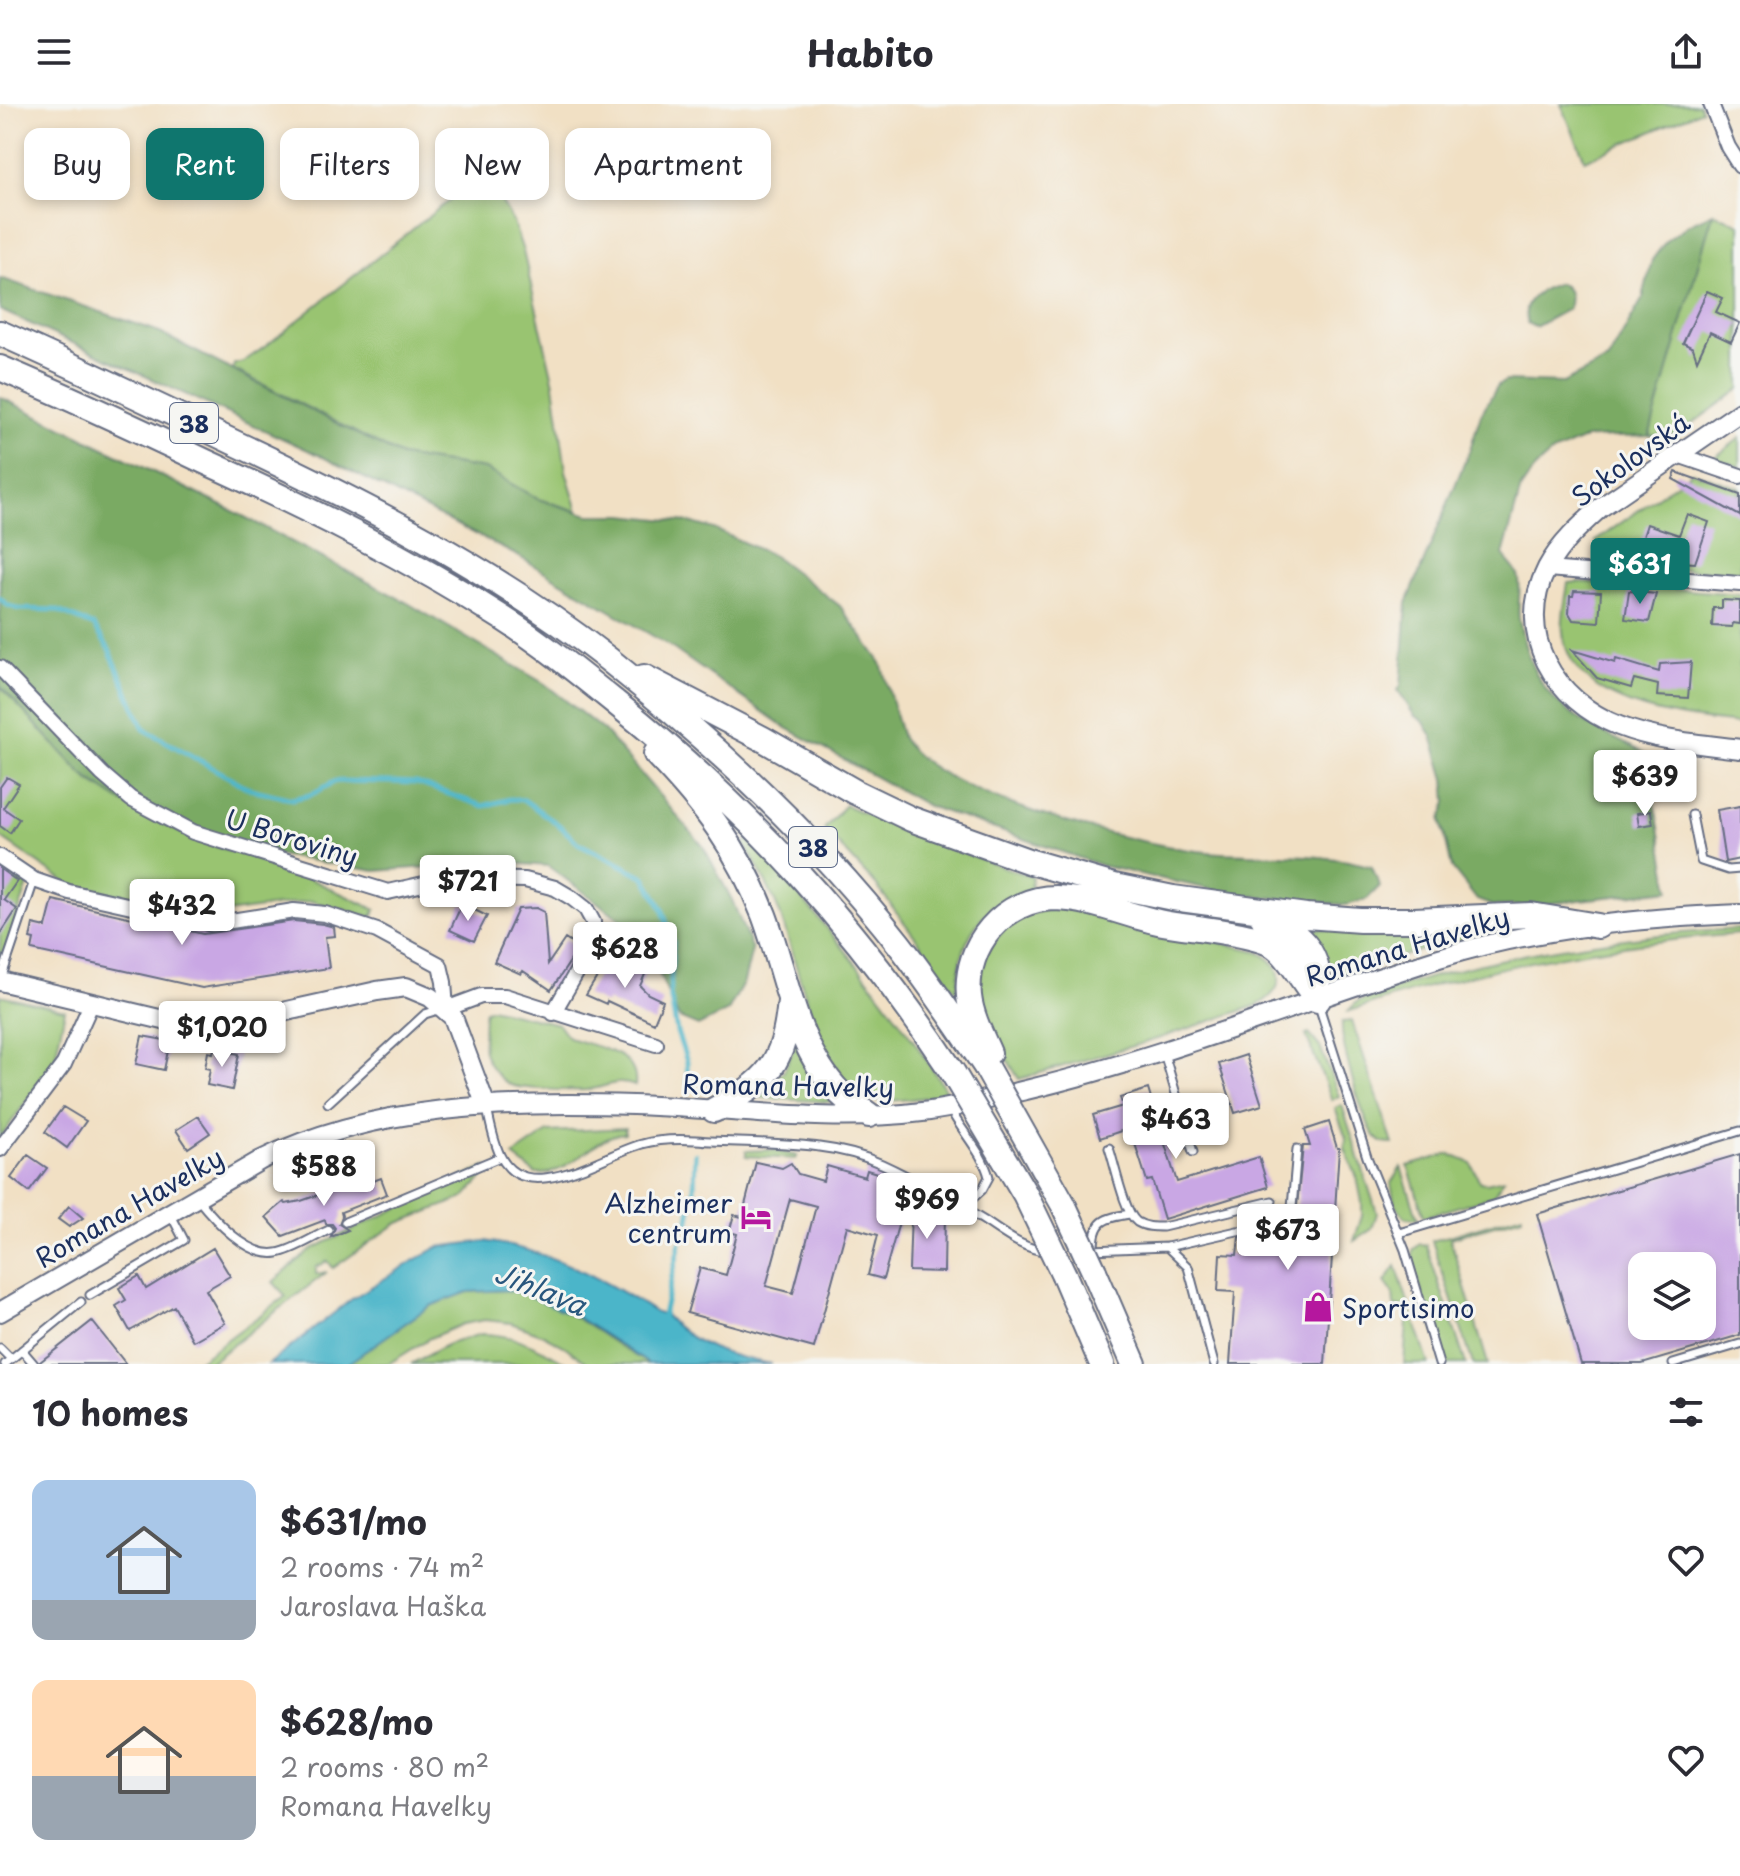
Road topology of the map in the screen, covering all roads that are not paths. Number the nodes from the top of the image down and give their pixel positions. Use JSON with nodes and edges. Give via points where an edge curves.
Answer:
{"nodes":[{"id":1,"x":1711,"y":104,"type":"edge"},
{"id":2,"x":1740,"y":166,"type":"edge"},
{"id":3,"x":0,"y":333,"type":"edge"},
{"id":4,"x":0,"y":368,"type":"edge"},
{"id":5,"x":1740,"y":412,"type":"edge"},
{"id":6,"x":1678,"y":455,"type":"junction"},
{"id":7,"x":1740,"y":476,"type":"edge"},
{"id":8,"x":1547,"y":569,"type":"junction"},
{"id":9,"x":1740,"y":584,"type":"edge"},
{"id":10,"x":606,"y":658,"type":"junction"},
{"id":11,"x":0,"y":668,"type":"edge"},
{"id":12,"x":589,"y":682,"type":"junction"},
{"id":13,"x":1740,"y":749,"type":"edge"},
{"id":14,"x":1692,"y":815,"type":"dead end"},
{"id":15,"x":0,"y":857,"type":"edge"},
{"id":16,"x":1740,"y":869,"type":"edge"},
{"id":17,"x":34,"y":880,"type":"junction"},
{"id":18,"x":1223,"y":905,"type":"junction"},
{"id":19,"x":1740,"y":914,"type":"edge"},
{"id":20,"x":1598,"y":926,"type":"junction"},
{"id":21,"x":0,"y":981,"type":"edge"},
{"id":22,"x":790,"y":998,"type":"junction"},
{"id":23,"x":1318,"y":1000,"type":"junction"},
{"id":24,"x":92,"y":1002,"type":"junction"},
{"id":25,"x":446,"y":1009,"type":"junction"},
{"id":26,"x":553,"y":1013,"type":"junction"},
{"id":27,"x":656,"y":1044,"type":"dead end"},
{"id":28,"x":1164,"y":1053,"type":"junction"},
{"id":29,"x":991,"y":1067,"type":"junction"},
{"id":30,"x":328,"y":1103,"type":"dead end"},
{"id":31,"x":486,"y":1106,"type":"junction"},
{"id":32,"x":949,"y":1107,"type":"junction"},
{"id":33,"x":714,"y":1110,"type":"junction"},
{"id":34,"x":869,"y":1115,"type":"junction"},
{"id":35,"x":1740,"y":1131,"type":"edge"},
{"id":36,"x":1109,"y":1148,"type":"dead end"},
{"id":37,"x":0,"y":1149,"type":"edge"},
{"id":38,"x":1297,"y":1149,"type":"dead end"},
{"id":39,"x":1193,"y":1152,"type":"dead end"},
{"id":40,"x":500,"y":1157,"type":"junction"},
{"id":41,"x":196,"y":1197,"type":"junction"},
{"id":42,"x":1272,"y":1201,"type":"dead end"},
{"id":43,"x":962,"y":1208,"type":"junction"},
{"id":44,"x":170,"y":1212,"type":"junction"},
{"id":45,"x":1130,"y":1214,"type":"junction"},
{"id":46,"x":345,"y":1222,"type":"dead end"},
{"id":47,"x":329,"y":1230,"type":"dead end"},
{"id":48,"x":1399,"y":1233,"type":"junction"},
{"id":49,"x":1167,"y":1247,"type":"junction"},
{"id":50,"x":1094,"y":1260,"type":"junction"},
{"id":51,"x":90,"y":1295,"type":"dead end"},
{"id":52,"x":81,"y":1302,"type":"dead end"},
{"id":53,"x":0,"y":1312,"type":"edge"},
{"id":54,"x":1740,"y":1344,"type":"edge"},
{"id":55,"x":0,"y":1348,"type":"edge"},
{"id":56,"x":22,"y":1350,"type":"junction"},
{"id":57,"x":8,"y":1362,"type":"edge"},
{"id":58,"x":34,"y":1364,"type":"edge"},
{"id":59,"x":1102,"y":1364,"type":"edge"},
{"id":60,"x":1134,"y":1364,"type":"edge"},
{"id":61,"x":1214,"y":1364,"type":"edge"},
{"id":62,"x":1439,"y":1364,"type":"edge"},
{"id":63,"x":1673,"y":1364,"type":"edge"}],
"edges":[{"from":1,"to":2,"type":"street"},
{"from":3,"to":10,"type":"highway","number":"38","via":[[385,517],[464,562]]},
{"from":4,"to":12,"type":"highway","number":"38","via":[[367,540],[440,579]]},
{"from":5,"to":6,"type":"street","name":"Sokolovská"},
{"from":6,"to":7,"type":"street"},
{"from":6,"to":8,"type":"street","name":"Sokolovská","via":[[1600,508],[1569,537]]},
{"from":8,"to":9,"type":"street"},
{"from":8,"to":13,"type":"street","name":"Sokolovská","via":[[1536,612],[1537,633],[1548,666],[1568,693],[1619,726]]},
{"from":10,"to":18,"type":"highway","via":[[911,819],[1114,886]]},
{"from":10,"to":29,"type":"highway","number":"38","via":[[737,768],[842,876]]},
{"from":11,"to":26,"type":"street","name":"U Boroviny","via":[[131,799],[193,832],[388,892],[468,879],[525,880],[572,898],[586,909],[593,935]]},
{"from":12,"to":22,"type":"highway","via":[[700,800],[737,855]]},
{"from":12,"to":59,"type":"highway","number":"38","bridge":true,"via":[[721,792],[820,895],[915,1015],[1012,1171]]},
{"from":14,"to":16,"type":"lane","via":[[1701,861]]},
{"from":15,"to":17,"type":"street"},
{"from":17,"to":21,"type":"lane"},
{"from":17,"to":25,"type":"street","via":[[212,924],[294,911],[325,914],[377,931],[440,965]]},
{"from":18,"to":20,"type":"highway","via":[[1360,920],[1531,915]]},
{"from":18,"to":23,"type":"highway","via":[[1290,929],[1301,939],[1317,963]]},
{"from":19,"to":20,"type":"street","name":"Romana Havelky"},
{"from":20,"to":23,"type":"street","name":"Romana Havelky","via":[[1443,957]]},
{"from":21,"to":24,"type":"street"},
{"from":22,"to":33,"type":"highway","via":[[783,1047],[774,1064],[745,1094]]},
{"from":22,"to":34,"type":"highway","via":[[820,1066],[840,1093]]},
{"from":23,"to":28,"type":"street","name":"Romana Havelky"},
{"from":23,"to":29,"type":"highway","via":[[1285,956],[1265,941],[1071,900],[1040,899],[993,924],[972,961],[969,996]]},
{"from":23,"to":48,"type":"lane","via":[[1367,1157]]},
{"from":24,"to":25,"type":"street","via":[[214,1027],[406,987]]},
{"from":24,"to":37,"type":"street","via":[[64,1064]]},
{"from":25,"to":26,"type":"street","via":[[494,995]]},
{"from":25,"to":30,"type":"lane","via":[[425,1014]]},
{"from":25,"to":31,"type":"street"},
{"from":26,"to":27,"type":"street","name":"Romana Havelky"},
{"from":28,"to":32,"type":"street","name":"Romana Havelky"},
{"from":28,"to":39,"type":"lane"},
{"from":29,"to":50,"type":"highway","bridge":true},
{"from":31,"to":33,"type":"street","name":"Romana Havelky"},
{"from":31,"to":40,"type":"lane"},
{"from":31,"to":41,"type":"street","name":"Romana Havelky","via":[[323,1135],[289,1147]]},
{"from":32,"to":34,"type":"street","name":"Romana Havelky"},
{"from":32,"to":43,"type":"lane","via":[[989,1177]]},
{"from":33,"to":34,"type":"street","name":"Romana Havelky"},
{"from":35,"to":48,"type":"lane"},
{"from":36,"to":45,"type":"lane"},
{"from":38,"to":49,"type":"lane","via":[[1291,1219],[1279,1228],[1237,1231]]},
{"from":40,"to":43,"type":"lane","via":[[520,1175],[541,1181],[643,1143],[671,1139],[816,1146],[882,1164]]},
{"from":40,"to":46,"type":"lane"},
{"from":41,"to":44,"type":"street","name":"Romana Havelky"},
{"from":41,"to":47,"type":"lane","via":[[210,1216],[257,1250],[278,1253]]},
{"from":42,"to":45,"type":"lane","via":[[1163,1227],[1148,1227]]},
{"from":43,"to":50,"type":"lane","via":[[1016,1243]]},
{"from":44,"to":51,"type":"lane","via":[[184,1240]]},
{"from":44,"to":53,"type":"street","name":"Romana Havelky"},
{"from":45,"to":50,"type":"lane","via":[[1107,1218],[1097,1226]]},
{"from":48,"to":62,"type":"lane"},
{"from":49,"to":50,"type":"lane"},
{"from":49,"to":61,"type":"lane","via":[[1188,1267]]},
{"from":50,"to":60,"type":"highway"},
{"from":52,"to":56,"type":"lane"},
{"from":54,"to":63,"type":"lane"},
{"from":55,"to":57,"type":"lane"},
{"from":56,"to":57,"type":"lane"},
{"from":56,"to":58,"type":"lane"}]}
